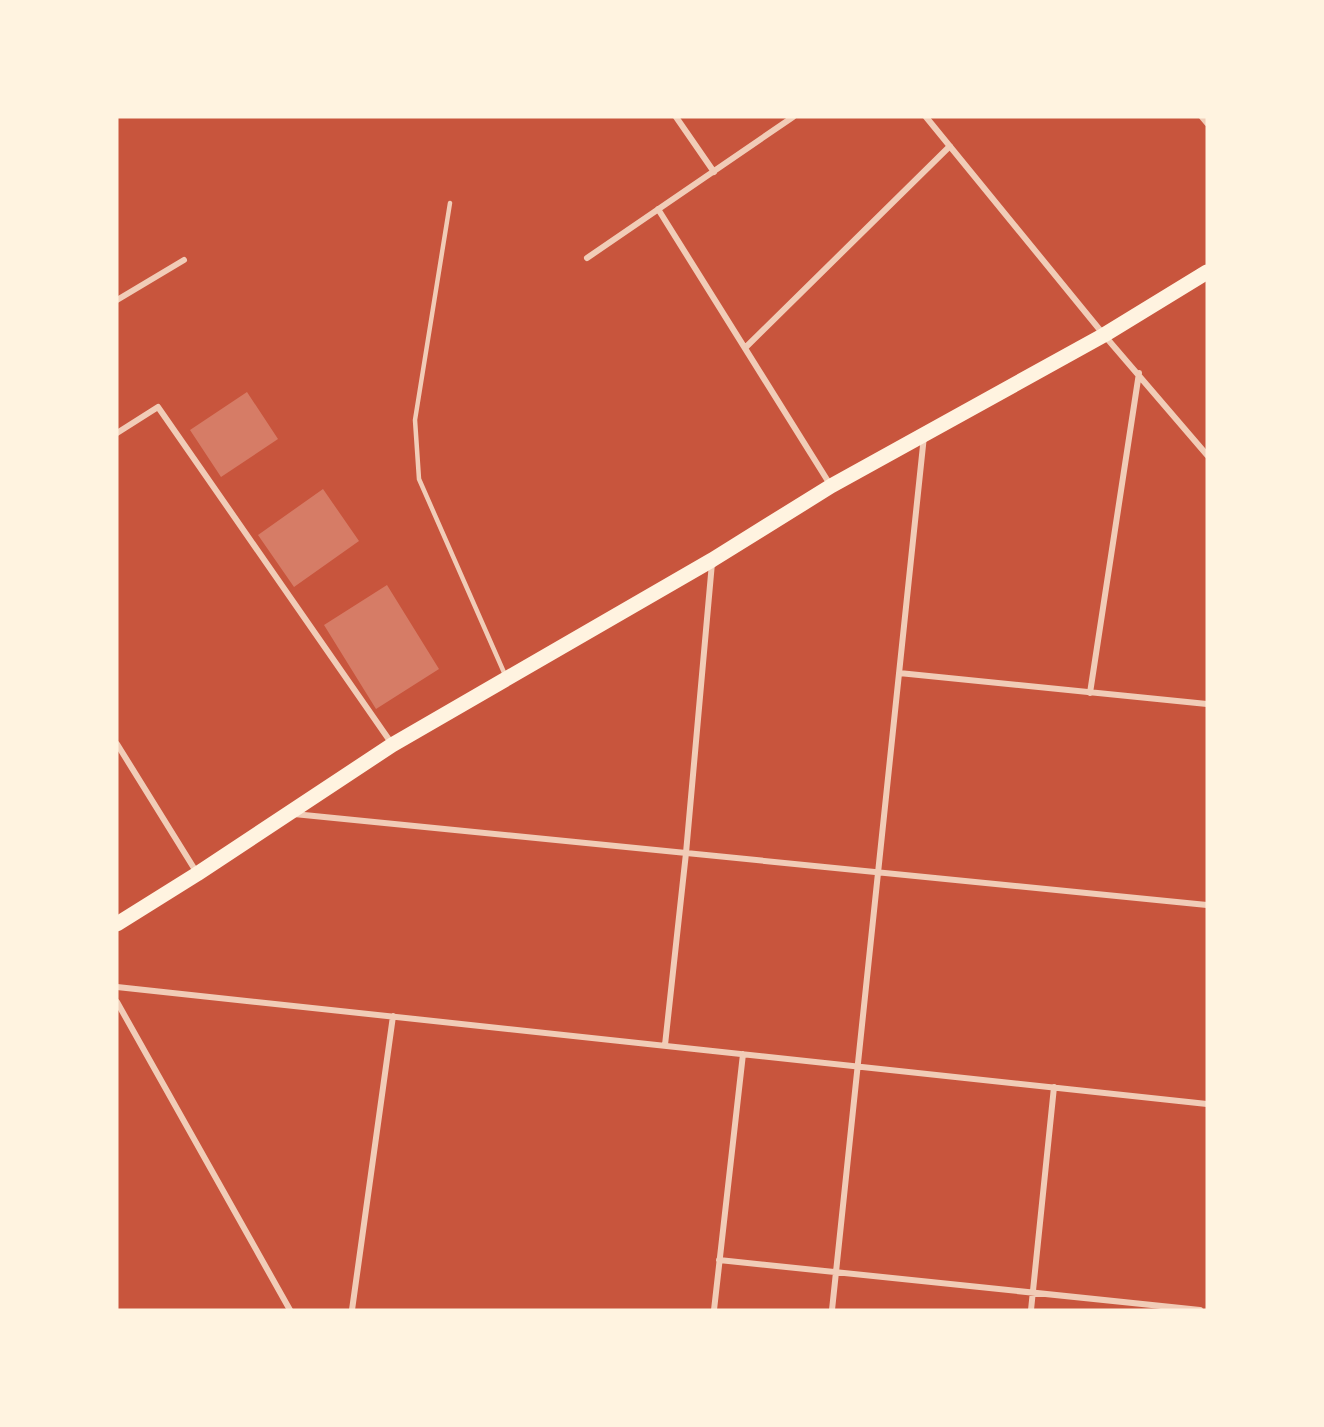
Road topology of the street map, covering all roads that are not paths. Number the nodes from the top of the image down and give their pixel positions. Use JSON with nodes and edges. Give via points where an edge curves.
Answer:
{"nodes":[{"id":1,"x":676,"y":117,"type":"edge"},
{"id":2,"x":793,"y":117,"type":"edge"},
{"id":3,"x":926,"y":117,"type":"edge"},
{"id":4,"x":1202,"y":117,"type":"edge"},
{"id":5,"x":1207,"y":123,"type":"edge"},
{"id":6,"x":950,"y":146,"type":"junction"},
{"id":7,"x":714,"y":172,"type":"junction"},
{"id":8,"x":450,"y":203,"type":"dead end"},
{"id":9,"x":658,"y":209,"type":"junction"},
{"id":10,"x":587,"y":258,"type":"dead end"},
{"id":11,"x":184,"y":260,"type":"dead end"},
{"id":12,"x":1207,"y":272,"type":"edge"},
{"id":13,"x":117,"y":300,"type":"edge"},
{"id":14,"x":1104,"y":335,"type":"junction"},
{"id":15,"x":745,"y":348,"type":"junction"},
{"id":16,"x":1139,"y":373,"type":"junction"},
{"id":17,"x":117,"y":433,"type":"edge"},
{"id":18,"x":924,"y":435,"type":"junction"},
{"id":19,"x":1207,"y":455,"type":"edge"},
{"id":20,"x":831,"y":486,"type":"junction"},
{"id":21,"x":712,"y":560,"type":"junction"},
{"id":22,"x":899,"y":674,"type":"junction"},
{"id":23,"x":506,"y":679,"type":"junction"},
{"id":24,"x":1090,"y":693,"type":"junction"},
{"id":25,"x":1207,"y":704,"type":"edge"},
{"id":26,"x":117,"y":744,"type":"edge"},
{"id":27,"x":392,"y":745,"type":"junction"},
{"id":28,"x":290,"y":813,"type":"junction"},
{"id":29,"x":687,"y":853,"type":"junction"},
{"id":30,"x":878,"y":872,"type":"junction"},
{"id":31,"x":197,"y":874,"type":"junction"},
{"id":32,"x":1207,"y":905,"type":"edge"},
{"id":33,"x":117,"y":924,"type":"edge"},
{"id":34,"x":117,"y":987,"type":"edge"},
{"id":35,"x":117,"y":1002,"type":"edge"},
{"id":36,"x":393,"y":1016,"type":"junction"},
{"id":37,"x":665,"y":1046,"type":"junction"},
{"id":38,"x":743,"y":1054,"type":"junction"},
{"id":39,"x":858,"y":1066,"type":"junction"},
{"id":40,"x":1054,"y":1087,"type":"junction"},
{"id":41,"x":1207,"y":1104,"type":"edge"},
{"id":42,"x":719,"y":1260,"type":"junction"},
{"id":43,"x":836,"y":1272,"type":"junction"},
{"id":44,"x":1033,"y":1292,"type":"junction"},
{"id":45,"x":290,"y":1310,"type":"edge"},
{"id":46,"x":352,"y":1310,"type":"edge"},
{"id":47,"x":714,"y":1310,"type":"edge"},
{"id":48,"x":832,"y":1310,"type":"edge"},
{"id":49,"x":1031,"y":1310,"type":"edge"},
{"id":50,"x":1200,"y":1310,"type":"edge"}],
"edges":[{"from":1,"to":7,"type":"street"},
{"from":2,"to":7,"type":"street"},
{"from":3,"to":6,"type":"street"},
{"from":4,"to":5,"type":"street"},
{"from":6,"to":14,"type":"street"},
{"from":6,"to":15,"type":"street"},
{"from":7,"to":9,"type":"street"},
{"from":8,"to":23,"type":"lane","via":[[415,420],[419,479]]},
{"from":9,"to":10,"type":"street"},
{"from":9,"to":15,"type":"street"},
{"from":11,"to":13,"type":"street"},
{"from":12,"to":14,"type":"main road"},
{"from":14,"to":16,"type":"street"},
{"from":14,"to":18,"type":"main road"},
{"from":15,"to":20,"type":"street"},
{"from":16,"to":19,"type":"street"},
{"from":16,"to":24,"type":"street"},
{"from":17,"to":27,"type":"street","via":[[158,407]]},
{"from":18,"to":20,"type":"main road"},
{"from":18,"to":22,"type":"street"},
{"from":20,"to":21,"type":"main road"},
{"from":21,"to":23,"type":"main road"},
{"from":21,"to":29,"type":"street"},
{"from":22,"to":24,"type":"street"},
{"from":22,"to":30,"type":"street"},
{"from":23,"to":27,"type":"main road"},
{"from":24,"to":25,"type":"street"},
{"from":26,"to":31,"type":"street"},
{"from":27,"to":28,"type":"main road"},
{"from":28,"to":29,"type":"street"},
{"from":28,"to":31,"type":"main road"},
{"from":29,"to":30,"type":"street"},
{"from":29,"to":37,"type":"street"},
{"from":30,"to":32,"type":"street"},
{"from":30,"to":39,"type":"street"},
{"from":31,"to":33,"type":"main road"},
{"from":34,"to":36,"type":"street"},
{"from":35,"to":45,"type":"street"},
{"from":36,"to":37,"type":"street"},
{"from":36,"to":46,"type":"street"},
{"from":37,"to":38,"type":"street"},
{"from":38,"to":39,"type":"street"},
{"from":38,"to":42,"type":"street"},
{"from":39,"to":40,"type":"street"},
{"from":39,"to":43,"type":"street"},
{"from":40,"to":41,"type":"street"},
{"from":40,"to":44,"type":"street"},
{"from":42,"to":43,"type":"street"},
{"from":42,"to":47,"type":"street"},
{"from":43,"to":44,"type":"street"},
{"from":43,"to":48,"type":"street"},
{"from":44,"to":49,"type":"street"},
{"from":44,"to":50,"type":"street"}]}
